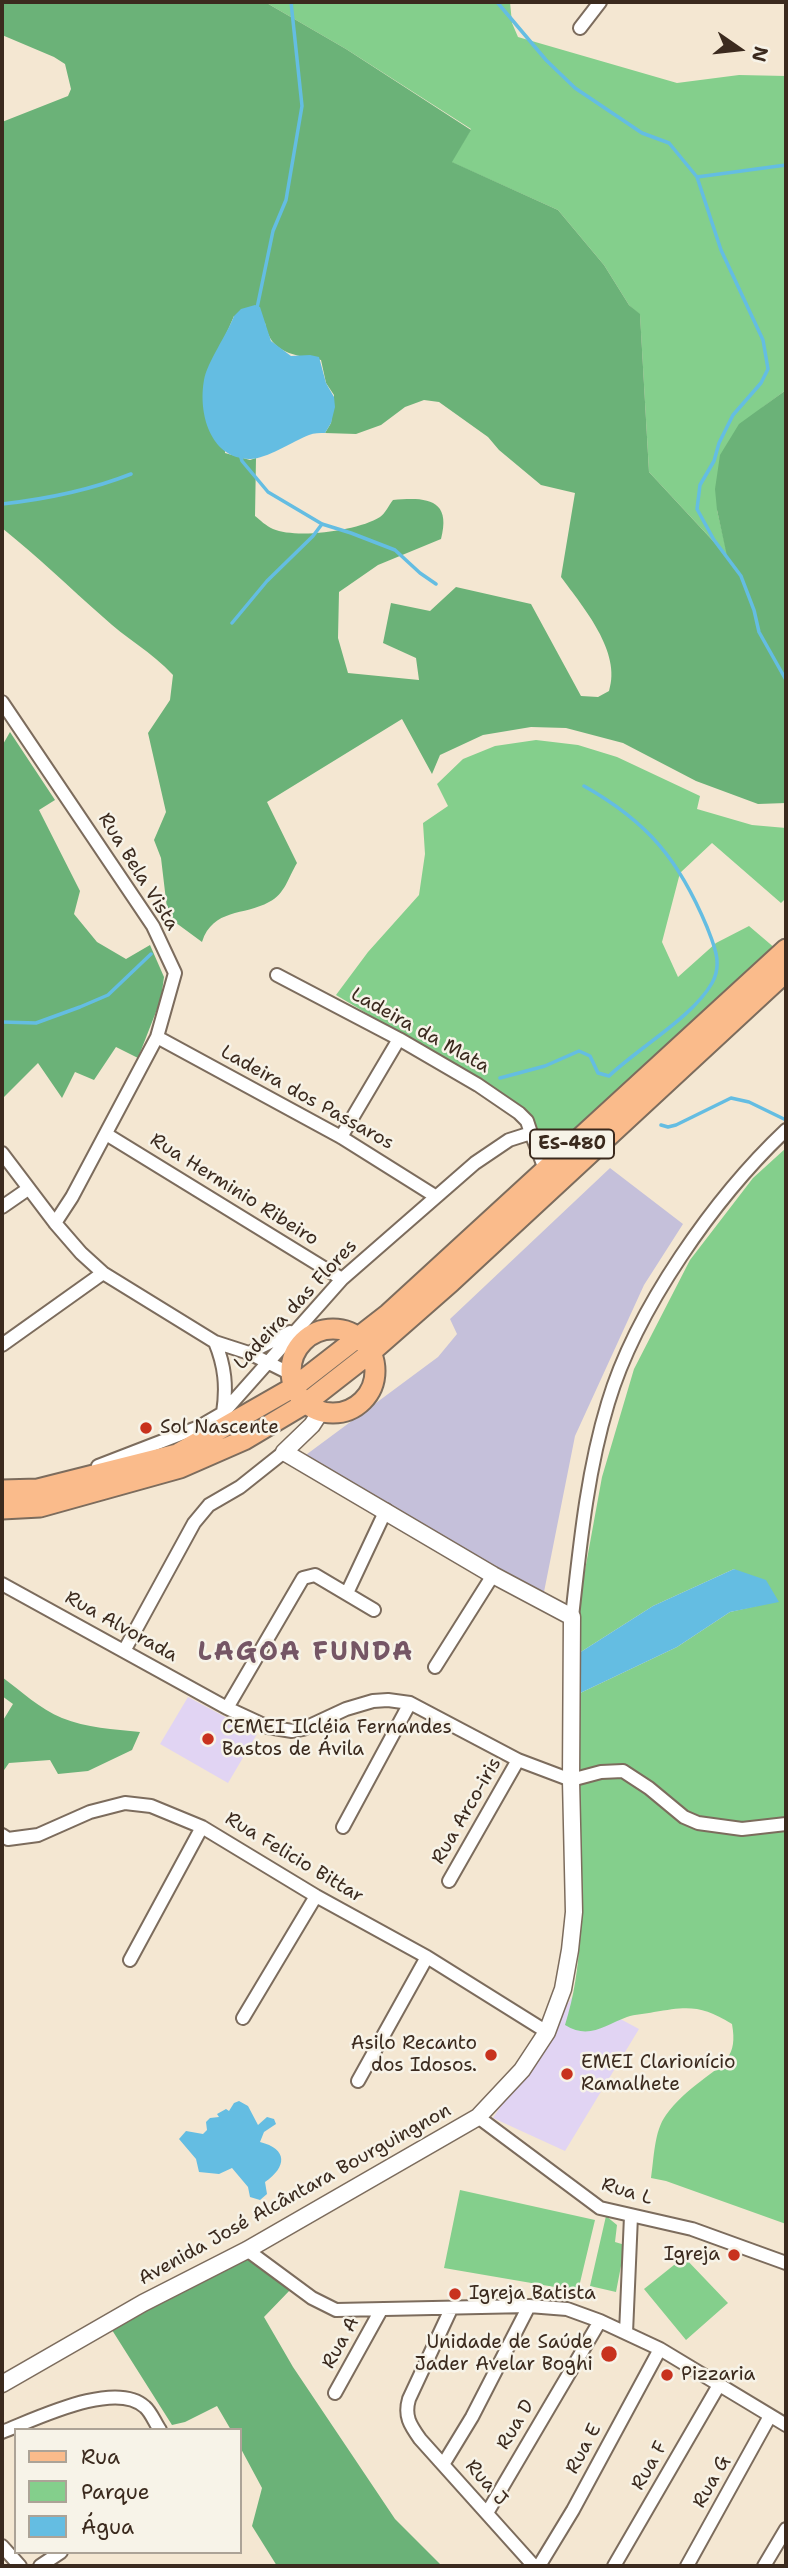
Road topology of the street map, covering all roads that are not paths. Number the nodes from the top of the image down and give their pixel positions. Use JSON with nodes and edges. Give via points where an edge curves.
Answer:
{"nodes":[{"id":1,"x":600,"y":2,"type":"edge"},
{"id":2,"x":580,"y":28,"type":"dead end"},
{"id":3,"x":2,"y":702,"type":"edge"},
{"id":4,"x":786,"y":949,"type":"edge"},
{"id":5,"x":786,"y":972,"type":"edge"},
{"id":6,"x":277,"y":975,"type":"dead end"},
{"id":7,"x":157,"y":1037,"type":"junction"},
{"id":8,"x":400,"y":1039,"type":"junction"},
{"id":9,"x":786,"y":1130,"type":"edge"},
{"id":10,"x":531,"y":1133,"type":"junction"},
{"id":11,"x":106,"y":1134,"type":"junction"},
{"id":12,"x":341,"y":1137,"type":"junction"},
{"id":13,"x":2,"y":1153,"type":"edge"},
{"id":14,"x":545,"y":1169,"type":"junction"},
{"id":15,"x":28,"y":1189,"type":"junction"},
{"id":16,"x":435,"y":1196,"type":"junction"},
{"id":17,"x":2,"y":1207,"type":"edge"},
{"id":18,"x":55,"y":1223,"type":"junction"},
{"id":19,"x":103,"y":1273,"type":"junction"},
{"id":20,"x":342,"y":1279,"type":"junction"},
{"id":21,"x":304,"y":1332,"type":"junction"},
{"id":22,"x":215,"y":1342,"type":"junction"},
{"id":23,"x":2,"y":1345,"type":"edge"},
{"id":24,"x":364,"y":1345,"type":"junction"},
{"id":25,"x":249,"y":1353,"type":"junction"},
{"id":26,"x":267,"y":1364,"type":"junction"},
{"id":27,"x":303,"y":1394,"type":"junction"},
{"id":28,"x":223,"y":1413,"type":"junction"},
{"id":29,"x":284,"y":1452,"type":"junction"},
{"id":30,"x":38,"y":1489,"type":"junction"},
{"id":31,"x":2,"y":1490,"type":"edge"},
{"id":32,"x":2,"y":1508,"type":"edge"},
{"id":33,"x":386,"y":1510,"type":"junction"},
{"id":34,"x":493,"y":1575,"type":"junction"},
{"id":35,"x":2,"y":1584,"type":"edge"},
{"id":36,"x":347,"y":1593,"type":"junction"},
{"id":37,"x":374,"y":1610,"type":"dead end"},
{"id":38,"x":572,"y":1617,"type":"junction"},
{"id":39,"x":124,"y":1651,"type":"junction"},
{"id":40,"x":435,"y":1667,"type":"dead end"},
{"id":41,"x":410,"y":1703,"type":"junction"},
{"id":42,"x":227,"y":1708,"type":"junction"},
{"id":43,"x":518,"y":1760,"type":"junction"},
{"id":44,"x":570,"y":1780,"type":"junction"},
{"id":45,"x":786,"y":1824,"type":"edge"},
{"id":46,"x":202,"y":1827,"type":"junction"},
{"id":47,"x":343,"y":1827,"type":"dead end"},
{"id":48,"x":2,"y":1835,"type":"edge"},
{"id":49,"x":449,"y":1881,"type":"dead end"},
{"id":50,"x":316,"y":1896,"type":"junction"},
{"id":51,"x":427,"y":1956,"type":"junction"},
{"id":52,"x":130,"y":1960,"type":"dead end"},
{"id":53,"x":243,"y":2018,"type":"dead end"},
{"id":54,"x":547,"y":2032,"type":"junction"},
{"id":55,"x":358,"y":2081,"type":"dead end"},
{"id":56,"x":478,"y":2117,"type":"junction"},
{"id":57,"x":631,"y":2216,"type":"junction"},
{"id":58,"x":247,"y":2250,"type":"junction"},
{"id":59,"x":786,"y":2263,"type":"edge"},
{"id":60,"x":529,"y":2306,"type":"junction"},
{"id":61,"x":451,"y":2309,"type":"junction"},
{"id":62,"x":381,"y":2310,"type":"junction"},
{"id":63,"x":600,"y":2321,"type":"junction"},
{"id":64,"x":626,"y":2333,"type":"junction"},
{"id":65,"x":660,"y":2349,"type":"junction"},
{"id":66,"x":2,"y":2384,"type":"edge"},
{"id":67,"x":719,"y":2385,"type":"junction"},
{"id":68,"x":335,"y":2393,"type":"dead end"},
{"id":69,"x":770,"y":2416,"type":"junction"},
{"id":70,"x":786,"y":2425,"type":"edge"},
{"id":71,"x":159,"y":2428,"type":"edge"},
{"id":72,"x":2,"y":2432,"type":"edge"},
{"id":73,"x":444,"y":2463,"type":"junction"},
{"id":74,"x":487,"y":2513,"type":"junction"},
{"id":75,"x":786,"y":2529,"type":"edge"},
{"id":76,"x":2,"y":2546,"type":"edge"},
{"id":77,"x":58,"y":2554,"type":"edge"},
{"id":78,"x":20,"y":2566,"type":"edge"},
{"id":79,"x":40,"y":2566,"type":"edge"},
{"id":80,"x":537,"y":2566,"type":"edge"},
{"id":81,"x":614,"y":2566,"type":"edge"},
{"id":82,"x":687,"y":2566,"type":"edge"},
{"id":83,"x":764,"y":2566,"type":"edge"}],
"edges":[{"from":1,"to":2,"type":"street"},
{"from":3,"to":7,"type":"street","name":"Rua Bela Vista","via":[[153,926],[175,973]]},
{"from":4,"to":14,"type":"main road","number":"ES-480"},
{"from":5,"to":24,"type":"main road","number":"ES-480","via":[[451,1282]]},
{"from":6,"to":8,"type":"street","name":"Ladeira da Mata"},
{"from":7,"to":11,"type":"street","name":"Rua Bela Vista"},
{"from":7,"to":12,"type":"street","name":"Ladeira dos Passaros"},
{"from":8,"to":10,"type":"street","name":"Ladeira da Mata","via":[[504,1102],[527,1121]]},
{"from":8,"to":12,"type":"street"},
{"from":9,"to":38,"type":"street","name":"Avenida José Alcântara Bourguingnon","via":[[736,1183],[688,1246],[627,1352],[602,1426],[584,1515]]},
{"from":10,"to":14,"type":"street"},
{"from":10,"to":16,"type":"street","name":"Ladeira das Flores","via":[[502,1144]]},
{"from":11,"to":18,"type":"street","name":"Rua Bela Vista"},
{"from":11,"to":20,"type":"street","name":"Rua Herminio Ribeiro"},
{"from":12,"to":16,"type":"street","name":"Ladeira dos Passaros"},
{"from":13,"to":15,"type":"street"},
{"from":14,"to":24,"type":"main road","number":"ES-480","via":[[388,1314]]},
{"from":15,"to":17,"type":"street"},
{"from":15,"to":18,"type":"street"},
{"from":16,"to":20,"type":"street","name":"Ladeira das Flores"},
{"from":18,"to":19,"type":"street"},
{"from":19,"to":22,"type":"street"},
{"from":19,"to":23,"type":"street"},
{"from":20,"to":21,"type":"street","name":"Ladeira das Flores"},
{"from":21,"to":24,"type":"main road","via":[[344,1330]]},
{"from":21,"to":25,"type":"street"},
{"from":21,"to":26,"type":"street","name":"Ladeira das Flores"},
{"from":21,"to":27,"type":"main road","via":[[296,1352]]},
{"from":22,"to":25,"type":"street"},
{"from":22,"to":28,"type":"street","via":[[225,1373]]},
{"from":24,"to":27,"type":"main road","number":"ES-480"},
{"from":24,"to":27,"type":"main road","via":[[374,1373],[364,1398],[344,1411]]},
{"from":25,"to":26,"type":"street"},
{"from":26,"to":27,"type":"street"},
{"from":26,"to":28,"type":"street","name":"Ladeira das Flores"},
{"from":27,"to":29,"type":"street","via":[[312,1425]]},
{"from":27,"to":30,"type":"main road","number":"ES-480","via":[[177,1454]]},
{"from":27,"to":32,"type":"main road","number":"ES-480","via":[[244,1440],[180,1468],[40,1507]]},
{"from":28,"to":30,"type":"street","name":"Ladeira das Flores","via":[[199,1427]]},
{"from":29,"to":33,"type":"street"},
{"from":29,"to":39,"type":"street","via":[[209,1505],[194,1523]]},
{"from":30,"to":31,"type":"main road","number":"ES-480"},
{"from":33,"to":34,"type":"street"},
{"from":33,"to":36,"type":"street"},
{"from":34,"to":38,"type":"street"},
{"from":34,"to":40,"type":"street"},
{"from":35,"to":39,"type":"street","name":"Rua Alvorada"},
{"from":36,"to":37,"type":"street"},
{"from":36,"to":42,"type":"street","via":[[315,1575],[303,1578]]},
{"from":38,"to":44,"type":"street","name":"Avenida José Alcântara Bourguingnon"},
{"from":39,"to":42,"type":"street","name":"Rua Alvorada"},
{"from":41,"to":42,"type":"street","name":"Rua Alvorada","via":[[360,1704],[292,1731],[268,1727]]},
{"from":41,"to":43,"type":"street","name":"Rua Alvorada"},
{"from":41,"to":47,"type":"street"},
{"from":43,"to":44,"type":"street","name":"Rua Alvorada"},
{"from":43,"to":49,"type":"street","name":"Rua Arco-iris"},
{"from":44,"to":45,"type":"street","via":[[623,1771],[698,1823],[742,1829]]},
{"from":44,"to":54,"type":"street","name":"Avenida José Alcântara Bourguingnon","via":[[574,1912],[562,1989]]},
{"from":46,"to":48,"type":"street","name":"Rua Felicio Bittar","via":[[151,1806],[125,1803],[90,1812],[38,1835],[8,1839]]},
{"from":46,"to":50,"type":"street","name":"Rua Felicio Bittar"},
{"from":46,"to":52,"type":"street"},
{"from":50,"to":51,"type":"street","name":"Rua Felicio Bittar"},
{"from":50,"to":53,"type":"street"},
{"from":51,"to":54,"type":"street","name":"Rua Felicio Bittar"},
{"from":51,"to":55,"type":"street"},
{"from":54,"to":56,"type":"street","name":"Avenida José Alcântara Bourguingnon","via":[[522,2070]]},
{"from":56,"to":57,"type":"street","name":"Rua L","via":[[587,2200]]},
{"from":56,"to":58,"type":"street","name":"Avenida José Alcântara Bourguingnon"},
{"from":57,"to":59,"type":"street","name":"Rua L","via":[[692,2229]]},
{"from":57,"to":64,"type":"street"},
{"from":58,"to":62,"type":"street","via":[[329,2308]]},
{"from":58,"to":66,"type":"street","name":"Avenida José Alcântara Bourguingnon"},
{"from":60,"to":61,"type":"street"},
{"from":60,"to":63,"type":"street","via":[[567,2309]]},
{"from":60,"to":73,"type":"street"},
{"from":61,"to":62,"type":"street"},
{"from":61,"to":73,"type":"street","name":"Rua J","via":[[406,2412],[410,2425]]},
{"from":62,"to":68,"type":"street","name":"Rua A"},
{"from":63,"to":64,"type":"street"},
{"from":63,"to":74,"type":"street","name":"Rua D"},
{"from":64,"to":65,"type":"street"},
{"from":65,"to":67,"type":"street"},
{"from":65,"to":80,"type":"street","name":"Rua E","via":[[573,2510]]},
{"from":67,"to":69,"type":"street"},
{"from":67,"to":81,"type":"street","name":"Rua F"},
{"from":69,"to":70,"type":"street"},
{"from":69,"to":82,"type":"street","name":"Rua G"},
{"from":71,"to":72,"type":"street","via":[[145,2407],[125,2398],[91,2399]]},
{"from":73,"to":74,"type":"street","name":"Rua J"},
{"from":74,"to":80,"type":"street","name":"Rua J"},
{"from":75,"to":83,"type":"street"},
{"from":76,"to":78,"type":"street"},
{"from":77,"to":79,"type":"street"}]}
